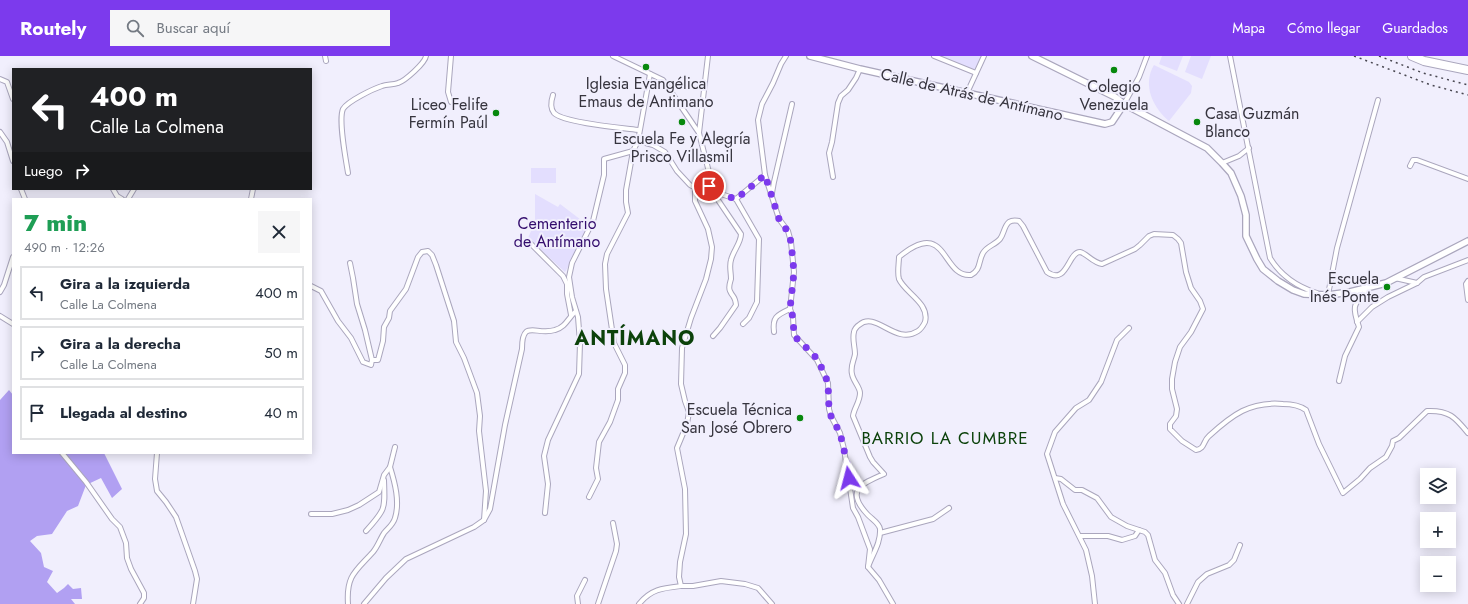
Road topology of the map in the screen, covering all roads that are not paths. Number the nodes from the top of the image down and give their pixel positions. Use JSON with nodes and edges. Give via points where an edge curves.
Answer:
{"nodes":[{"id":1,"x":325,"y":56,"type":"edge"},
{"id":2,"x":426,"y":56,"type":"edge"},
{"id":3,"x":451,"y":56,"type":"edge"},
{"id":4,"x":613,"y":56,"type":"edge"},
{"id":5,"x":708,"y":56,"type":"edge"},
{"id":6,"x":786,"y":56,"type":"edge"},
{"id":7,"x":810,"y":56,"type":"edge"},
{"id":8,"x":934,"y":56,"type":"edge"},
{"id":9,"x":984,"y":56,"type":"edge"},
{"id":10,"x":1032,"y":56,"type":"edge"},
{"id":11,"x":1147,"y":56,"type":"edge"},
{"id":12,"x":1230,"y":56,"type":"edge"},
{"id":13,"x":1412,"y":56,"type":"edge"},
{"id":14,"x":326,"y":61,"type":"dead end"},
{"id":15,"x":860,"y":68,"type":"junction"},
{"id":16,"x":1468,"y":70,"type":"edge"},
{"id":17,"x":976,"y":73,"type":"junction"},
{"id":18,"x":650,"y":74,"type":"junction"},
{"id":19,"x":0,"y":79,"type":"edge"},
{"id":20,"x":967,"y":93,"type":"junction"},
{"id":21,"x":553,"y":95,"type":"dead end"},
{"id":22,"x":12,"y":96,"type":"edge"},
{"id":23,"x":1378,"y":100,"type":"dead end"},
{"id":24,"x":451,"y":102,"type":"dead end"},
{"id":25,"x":792,"y":104,"type":"dead end"},
{"id":26,"x":1124,"y":104,"type":"junction"},
{"id":27,"x":639,"y":130,"type":"junction"},
{"id":28,"x":0,"y":132,"type":"edge"},
{"id":29,"x":699,"y":133,"type":"junction"},
{"id":30,"x":638,"y":141,"type":"junction"},
{"id":31,"x":1249,"y":148,"type":"junction"},
{"id":32,"x":633,"y":151,"type":"junction"},
{"id":33,"x":12,"y":158,"type":"edge"},
{"id":34,"x":1222,"y":163,"type":"junction"},
{"id":35,"x":1410,"y":166,"type":"dead end"},
{"id":36,"x":348,"y":173,"type":"dead end"},
{"id":37,"x":765,"y":175,"type":"junction"},
{"id":38,"x":833,"y":177,"type":"dead end"},
{"id":39,"x":1468,"y":179,"type":"edge"},
{"id":40,"x":709,"y":186,"type":"junction"},
{"id":41,"x":695,"y":187,"type":"junction"},
{"id":42,"x":114,"y":190,"type":"edge"},
{"id":43,"x":715,"y":191,"type":"junction"},
{"id":44,"x":772,"y":197,"type":"junction"},
{"id":45,"x":120,"y":198,"type":"edge"},
{"id":46,"x":736,"y":199,"type":"junction"},
{"id":47,"x":528,"y":242,"type":"dead end"},
{"id":48,"x":1468,"y":242,"type":"edge"},
{"id":49,"x":12,"y":260,"type":"edge"},
{"id":50,"x":1468,"y":260,"type":"edge"},
{"id":51,"x":350,"y":263,"type":"dead end"},
{"id":52,"x":1395,"y":278,"type":"junction"},
{"id":53,"x":1468,"y":281,"type":"edge"},
{"id":54,"x":1417,"y":283,"type":"junction"},
{"id":55,"x":312,"y":287,"type":"edge"},
{"id":56,"x":1370,"y":287,"type":"junction"},
{"id":57,"x":0,"y":292,"type":"edge"},
{"id":58,"x":1320,"y":294,"type":"junction"},
{"id":59,"x":1328,"y":295,"type":"junction"},
{"id":60,"x":1468,"y":300,"type":"edge"},
{"id":61,"x":790,"y":309,"type":"junction"},
{"id":62,"x":576,"y":311,"type":"junction"},
{"id":63,"x":571,"y":315,"type":"junction"},
{"id":64,"x":0,"y":316,"type":"edge"},
{"id":65,"x":1357,"y":322,"type":"junction"},
{"id":66,"x":12,"y":323,"type":"edge"},
{"id":67,"x":743,"y":324,"type":"dead end"},
{"id":68,"x":1129,"y":328,"type":"dead end"},
{"id":69,"x":774,"y":332,"type":"dead end"},
{"id":70,"x":713,"y":336,"type":"dead end"},
{"id":71,"x":372,"y":360,"type":"junction"},
{"id":72,"x":1339,"y":381,"type":"dead end"},
{"id":73,"x":1468,"y":434,"type":"edge"},
{"id":74,"x":395,"y":447,"type":"dead end"},
{"id":75,"x":63,"y":454,"type":"edge"},
{"id":76,"x":157,"y":454,"type":"edge"},
{"id":77,"x":390,"y":468,"type":"junction"},
{"id":78,"x":384,"y":475,"type":"junction"},
{"id":79,"x":1055,"y":478,"type":"junction"},
{"id":80,"x":589,"y":497,"type":"dead end"},
{"id":81,"x":949,"y":508,"type":"dead end"},
{"id":82,"x":545,"y":513,"type":"dead end"},
{"id":83,"x":311,"y":514,"type":"dead end"},
{"id":84,"x":484,"y":520,"type":"junction"},
{"id":85,"x":613,"y":523,"type":"dead end"},
{"id":86,"x":1139,"y":530,"type":"junction"},
{"id":87,"x":366,"y":531,"type":"dead end"},
{"id":88,"x":880,"y":533,"type":"junction"},
{"id":89,"x":1080,"y":536,"type":"junction"},
{"id":90,"x":1240,"y":545,"type":"dead end"},
{"id":91,"x":868,"y":567,"type":"junction"},
{"id":92,"x":585,"y":580,"type":"dead end"},
{"id":93,"x":681,"y":586,"type":"junction"},
{"id":94,"x":140,"y":604,"type":"edge"},
{"id":95,"x":194,"y":604,"type":"edge"},
{"id":96,"x":348,"y":604,"type":"edge"},
{"id":97,"x":364,"y":604,"type":"edge"},
{"id":98,"x":578,"y":604,"type":"edge"},
{"id":99,"x":598,"y":604,"type":"edge"},
{"id":100,"x":639,"y":604,"type":"edge"},
{"id":101,"x":772,"y":604,"type":"edge"},
{"id":102,"x":893,"y":604,"type":"edge"},
{"id":103,"x":1095,"y":604,"type":"edge"},
{"id":104,"x":1179,"y":604,"type":"edge"},
{"id":105,"x":1187,"y":604,"type":"edge"}],
"edges":[{"from":1,"to":14,"type":"street"},
{"from":2,"to":36,"type":"street","via":[[416,69],[399,83],[382,86],[367,93],[347,104],[342,110]]},
{"from":3,"to":24,"type":"street","via":[[448,92]]},
{"from":4,"to":18,"type":"street"},
{"from":5,"to":29,"type":"street"},
{"from":6,"to":37,"type":"street","via":[[780,64],[760,111],[759,126]]},
{"from":7,"to":15,"type":"street","name":"Calle de Atrás de Antímano"},
{"from":8,"to":17,"type":"street"},
{"from":9,"to":17,"type":"street"},
{"from":10,"to":26,"type":"street","via":[[1115,97]]},
{"from":11,"to":26,"type":"street"},
{"from":12,"to":31,"type":"street"},
{"from":13,"to":16,"type":"highway"},
{"from":15,"to":20,"type":"street","name":"Calle de Atrás de Antímano"},
{"from":15,"to":38,"type":"street","via":[[838,103],[829,153]]},
{"from":17,"to":20,"type":"street"},
{"from":18,"to":27,"type":"street"},
{"from":18,"to":29,"type":"street","via":[[663,80]]},
{"from":19,"to":22,"type":"street","via":[[7,82]]},
{"from":20,"to":26,"type":"street","name":"Calle de Atrás de Antímano","via":[[1105,124],[1112,122]]},
{"from":21,"to":27,"type":"street","via":[[551,102],[556,114],[574,121]]},
{"from":23,"to":59,"type":"street","via":[[1337,248]]},
{"from":25,"to":44,"type":"street"},
{"from":26,"to":34,"type":"street","via":[[1207,148]]},
{"from":27,"to":30,"type":"street"},
{"from":28,"to":33,"type":"street","via":[[7,142]]},
{"from":29,"to":40,"type":"street","via":[[711,180]]},
{"from":30,"to":32,"type":"street"},
{"from":30,"to":41,"type":"street","via":[[665,152],[678,172]]},
{"from":31,"to":34,"type":"street","via":[[1239,156]]},
{"from":31,"to":58,"type":"street","via":[[1270,258],[1285,276],[1306,290]]},
{"from":32,"to":62,"type":"street","via":[[604,159],[604,175],[593,221],[569,277]]},
{"from":32,"to":80,"type":"street","via":[[626,190],[628,213],[607,254],[605,264],[614,343],[625,365],[625,373],[618,389],[618,400],[610,422],[599,442],[596,468],[598,479]]},
{"from":34,"to":58,"type":"street","via":[[1231,173],[1241,196],[1246,215],[1246,236],[1263,269],[1293,290],[1304,294]]},
{"from":35,"to":39,"type":"street","via":[[1417,160]]},
{"from":37,"to":44,"type":"street"},
{"from":37,"to":46,"type":"street"},
{"from":40,"to":41,"type":"street","via":[[699,190]]},
{"from":40,"to":43,"type":"street"},
{"from":41,"to":93,"type":"street","via":[[695,202],[708,229],[712,247],[706,279],[682,348],[681,384],[689,412],[677,448],[685,489],[686,534],[680,562]]},
{"from":42,"to":45,"type":"street"},
{"from":43,"to":46,"type":"street"},
{"from":43,"to":70,"type":"street","via":[[741,238],[730,264],[729,285],[736,305]]},
{"from":44,"to":61,"type":"street","via":[[779,219],[791,242],[794,272]]},
{"from":46,"to":67,"type":"street","via":[[759,239],[757,302]]},
{"from":47,"to":63,"type":"street","via":[[563,276],[567,284]]},
{"from":48,"to":52,"type":"street"},
{"from":49,"to":57,"type":"street"},
{"from":50,"to":54,"type":"street"},
{"from":51,"to":71,"type":"street","via":[[357,304]]},
{"from":52,"to":54,"type":"street"},
{"from":52,"to":56,"type":"street"},
{"from":53,"to":60,"type":"street"},
{"from":54,"to":65,"type":"street","via":[[1388,296]]},
{"from":55,"to":71,"type":"street","via":[[326,299],[358,349],[363,362],[371,365]]},
{"from":56,"to":59,"type":"street"},
{"from":56,"to":65,"type":"street","via":[[1354,304]]},
{"from":58,"to":59,"type":"street"},
{"from":61,"to":69,"type":"street","via":[[775,317]]},
{"from":61,"to":91,"type":"street","via":[[794,336],[818,360],[828,383],[829,409],[844,449],[853,508],[870,549]]},
{"from":62,"to":63,"type":"street"},
{"from":62,"to":82,"type":"street","via":[[580,343],[579,374],[548,440],[544,456],[548,484]]},
{"from":63,"to":84,"type":"street","via":[[565,325],[555,330],[528,330],[522,337],[522,349],[490,509]]},
{"from":64,"to":66,"type":"street"},
{"from":65,"to":72,"type":"street","via":[[1359,327],[1345,356]]},
{"from":68,"to":79,"type":"street","via":[[1117,340],[1101,382],[1089,400],[1076,408],[1055,432],[1047,454]]},
{"from":71,"to":84,"type":"street","via":[[378,360],[381,354],[384,327],[390,311],[406,289],[418,257],[422,252],[428,251],[436,265],[454,321],[456,342],[477,393],[486,491]]},
{"from":73,"to":88,"type":"street","via":[[1451,415],[1440,411],[1427,411],[1393,441],[1386,457],[1343,493],[1306,410],[1294,404],[1258,405],[1243,410],[1229,418],[1206,438],[1200,450],[1196,450],[1182,441],[1170,428],[1178,409],[1172,389],[1175,362],[1180,346],[1192,332],[1203,309],[1191,288],[1181,243],[1173,235],[1154,234],[1135,248],[1102,264],[1097,264],[1079,252],[1064,271],[1056,275],[1047,272],[1023,226],[1014,220],[1007,225],[1001,238],[982,254],[977,271],[971,275],[960,273],[934,245],[921,245],[908,250],[899,258],[899,279],[918,301],[926,316],[921,329],[907,335],[898,334],[869,321],[858,325],[854,332],[855,353],[851,369],[860,396],[853,416],[870,457],[884,474],[859,487],[856,494],[857,502],[878,524]]},
{"from":74,"to":77,"type":"street"},
{"from":75,"to":94,"type":"street","via":[[120,527],[126,542],[127,558],[144,593]]},
{"from":76,"to":95,"type":"street","via":[[157,491],[176,517],[197,579]]},
{"from":77,"to":78,"type":"street"},
{"from":77,"to":96,"type":"street","via":[[396,489],[395,519],[375,550],[348,583]]},
{"from":78,"to":83,"type":"street","via":[[379,492],[359,505],[332,514]]},
{"from":78,"to":87,"type":"street","via":[[385,504],[377,519]]},
{"from":79,"to":86,"type":"street","via":[[1061,479],[1074,490],[1082,490],[1097,498],[1111,517]]},
{"from":79,"to":89,"type":"street","via":[[1063,504]]},
{"from":81,"to":88,"type":"street","via":[[933,519]]},
{"from":84,"to":97,"type":"street","via":[[466,532],[406,558]]},
{"from":85,"to":99,"type":"street","via":[[616,551]]},
{"from":86,"to":89,"type":"street","via":[[1135,536],[1126,539],[1098,535]]},
{"from":86,"to":104,"type":"street","via":[[1148,535],[1155,560],[1165,573]]},
{"from":88,"to":91,"type":"street","via":[[876,551]]},
{"from":89,"to":103,"type":"street","via":[[1092,576]]},
{"from":90,"to":105,"type":"street","via":[[1229,565],[1207,574],[1198,582]]},
{"from":91,"to":102,"type":"street"},
{"from":92,"to":98,"type":"street","via":[[577,596]]},
{"from":93,"to":100,"type":"street","via":[[657,590]]},
{"from":93,"to":101,"type":"street","via":[[721,581],[745,584],[758,588]]}]}
